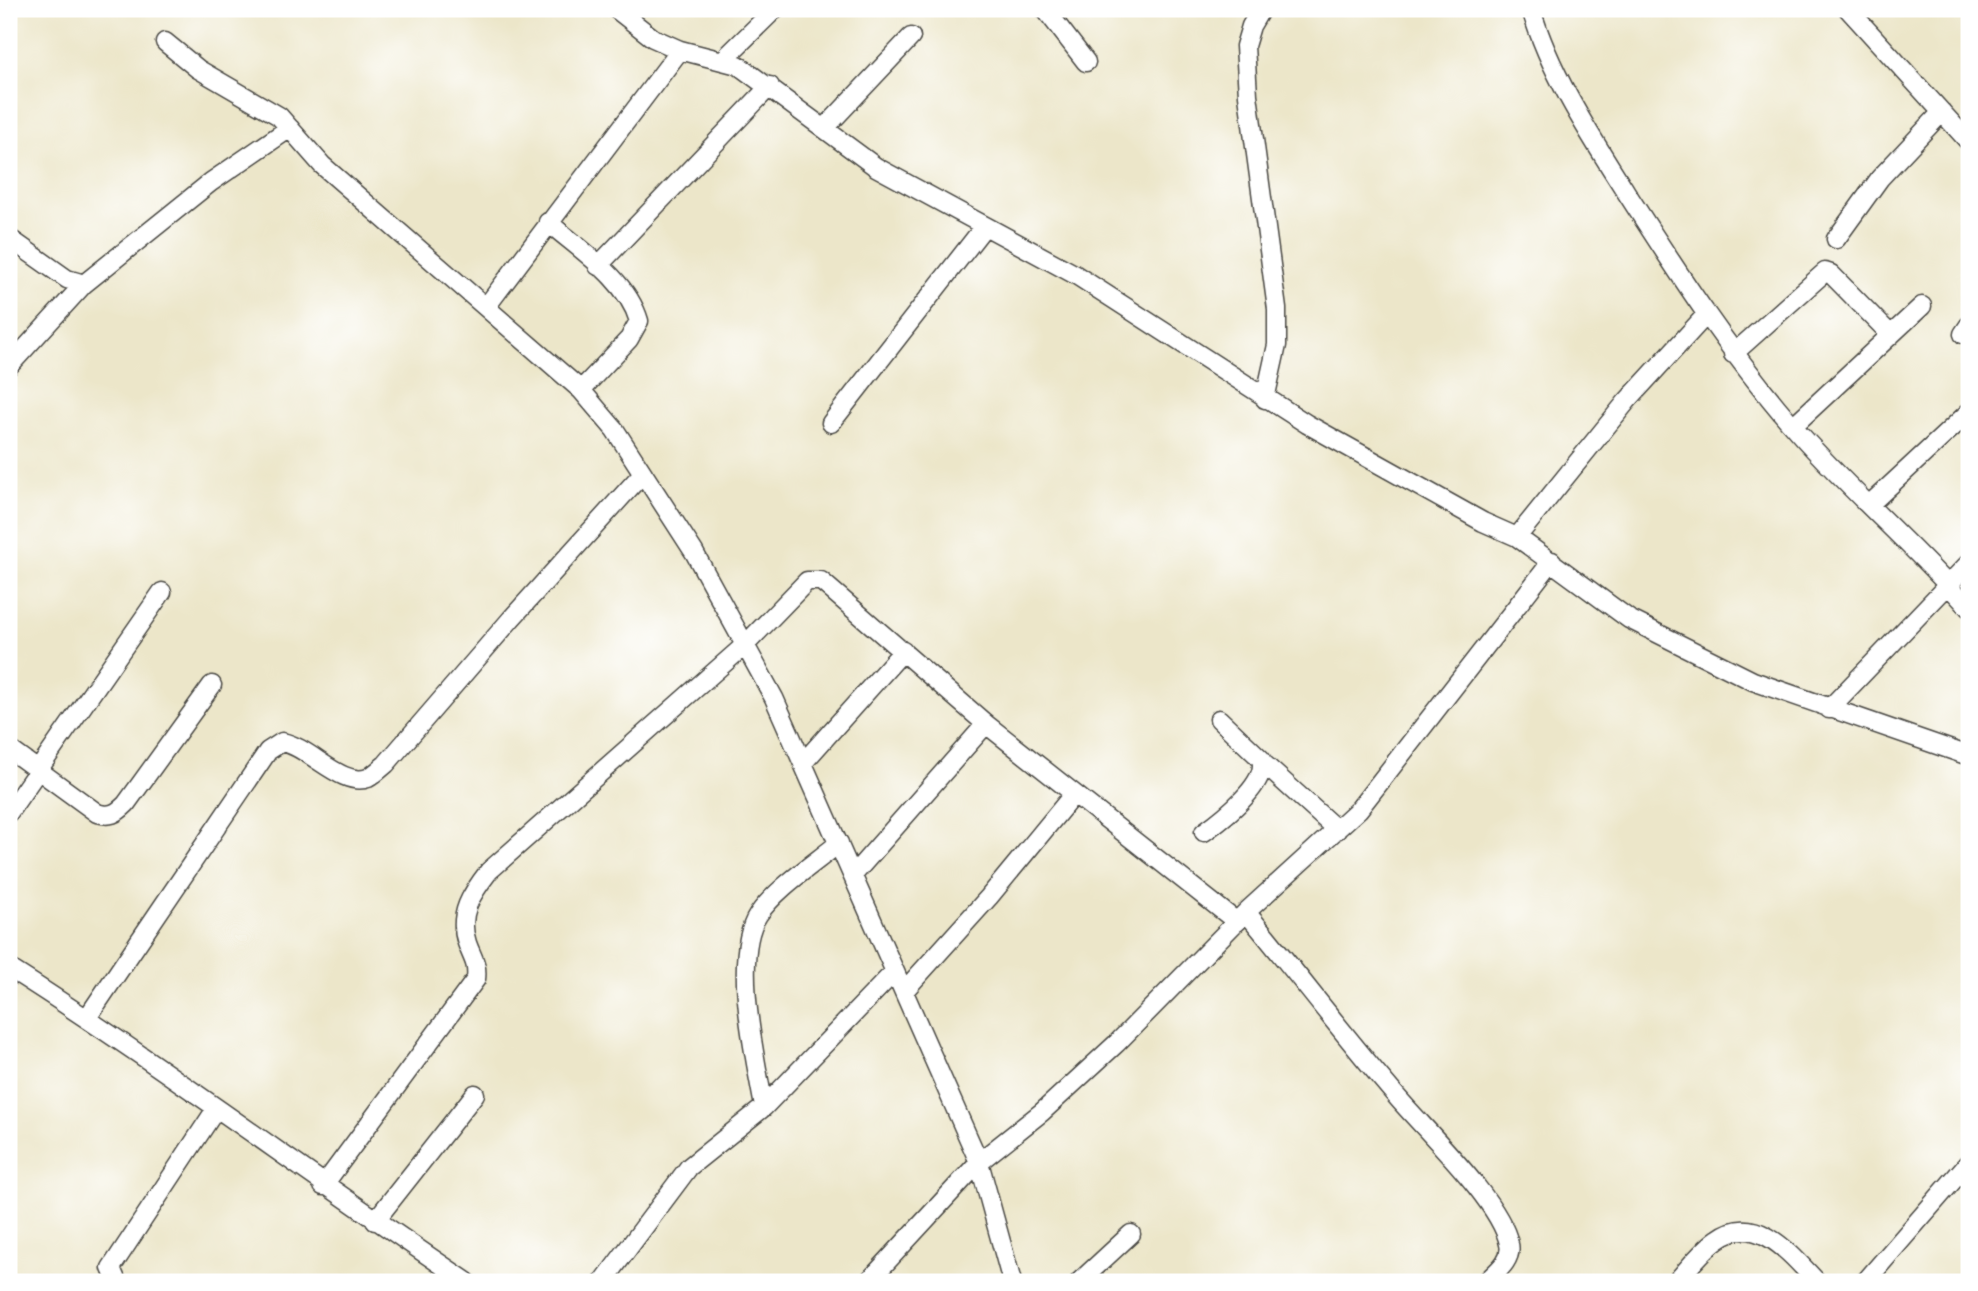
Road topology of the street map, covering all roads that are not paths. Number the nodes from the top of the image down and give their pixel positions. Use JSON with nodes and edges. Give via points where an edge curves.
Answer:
{"nodes":[{"id":1,"x":615,"y":9,"type":"edge"},
{"id":2,"x":775,"y":9,"type":"edge"},
{"id":3,"x":1045,"y":9,"type":"edge"},
{"id":4,"x":1261,"y":9,"type":"edge"},
{"id":5,"x":1531,"y":9,"type":"edge"},
{"id":6,"x":1847,"y":9,"type":"edge"},
{"id":7,"x":911,"y":37,"type":"dead end"},
{"id":8,"x":165,"y":42,"type":"dead end"},
{"id":9,"x":680,"y":50,"type":"junction"},
{"id":10,"x":723,"y":60,"type":"junction"},
{"id":11,"x":1086,"y":62,"type":"dead end"},
{"id":12,"x":770,"y":86,"type":"junction"},
{"id":13,"x":1942,"y":112,"type":"junction"},
{"id":14,"x":290,"y":128,"type":"junction"},
{"id":15,"x":825,"y":128,"type":"junction"},
{"id":16,"x":1969,"y":142,"type":"edge"},
{"id":17,"x":548,"y":222,"type":"junction"},
{"id":18,"x":984,"y":227,"type":"junction"},
{"id":19,"x":9,"y":237,"type":"edge"},
{"id":20,"x":1836,"y":239,"type":"dead end"},
{"id":21,"x":598,"y":266,"type":"junction"},
{"id":22,"x":84,"y":285,"type":"junction"},
{"id":23,"x":1922,"y":306,"type":"dead end"},
{"id":24,"x":486,"y":307,"type":"junction"},
{"id":25,"x":1705,"y":316,"type":"junction"},
{"id":26,"x":1891,"y":335,"type":"junction"},
{"id":27,"x":1733,"y":354,"type":"junction"},
{"id":28,"x":9,"y":366,"type":"edge"},
{"id":29,"x":581,"y":390,"type":"junction"},
{"id":30,"x":1265,"y":399,"type":"junction"},
{"id":31,"x":1969,"y":412,"type":"edge"},
{"id":32,"x":831,"y":423,"type":"dead end"},
{"id":33,"x":1793,"y":426,"type":"junction"},
{"id":34,"x":643,"y":473,"type":"junction"},
{"id":35,"x":1869,"y":505,"type":"junction"},
{"id":36,"x":1517,"y":537,"type":"junction"},
{"id":37,"x":1552,"y":561,"type":"junction"},
{"id":38,"x":1969,"y":563,"type":"edge"},
{"id":39,"x":1948,"y":584,"type":"junction"},
{"id":40,"x":162,"y":592,"type":"dead end"},
{"id":41,"x":1969,"y":608,"type":"edge"},
{"id":42,"x":746,"y":644,"type":"junction"},
{"id":43,"x":903,"y":651,"type":"junction"},
{"id":44,"x":212,"y":685,"type":"dead end"},
{"id":45,"x":1829,"y":709,"type":"junction"},
{"id":46,"x":1219,"y":719,"type":"dead end"},
{"id":47,"x":986,"y":724,"type":"junction"},
{"id":48,"x":9,"y":750,"type":"edge"},
{"id":49,"x":1969,"y":756,"type":"edge"},
{"id":50,"x":803,"y":763,"type":"junction"},
{"id":51,"x":1263,"y":763,"type":"junction"},
{"id":52,"x":37,"y":771,"type":"junction"},
{"id":53,"x":1073,"y":795,"type":"junction"},
{"id":54,"x":9,"y":811,"type":"edge"},
{"id":55,"x":1338,"y":830,"type":"junction"},
{"id":56,"x":1204,"y":832,"type":"dead end"},
{"id":57,"x":839,"y":843,"type":"junction"},
{"id":58,"x":853,"y":875,"type":"junction"},
{"id":59,"x":1241,"y":917,"type":"junction"},
{"id":60,"x":9,"y":968,"type":"edge"},
{"id":61,"x":894,"y":972,"type":"junction"},
{"id":62,"x":905,"y":990,"type":"junction"},
{"id":63,"x":87,"y":1018,"type":"junction"},
{"id":64,"x":475,"y":1094,"type":"dead end"},
{"id":65,"x":764,"y":1107,"type":"junction"},
{"id":66,"x":216,"y":1109,"type":"junction"},
{"id":67,"x":979,"y":1162,"type":"junction"},
{"id":68,"x":1969,"y":1162,"type":"edge"},
{"id":69,"x":323,"y":1186,"type":"junction"},
{"id":70,"x":374,"y":1221,"type":"junction"},
{"id":71,"x":1132,"y":1234,"type":"dead end"},
{"id":72,"x":117,"y":1282,"type":"edge"},
{"id":73,"x":467,"y":1282,"type":"edge"},
{"id":74,"x":603,"y":1282,"type":"edge"},
{"id":75,"x":868,"y":1282,"type":"edge"},
{"id":76,"x":1012,"y":1282,"type":"edge"},
{"id":77,"x":1079,"y":1282,"type":"edge"},
{"id":78,"x":1486,"y":1282,"type":"edge"},
{"id":79,"x":1676,"y":1282,"type":"edge"},
{"id":80,"x":1817,"y":1282,"type":"edge"},
{"id":81,"x":1865,"y":1282,"type":"edge"}],
"edges":[{"from":1,"to":9,"type":"street","via":[[653,38]]},
{"from":2,"to":10,"type":"street"},
{"from":3,"to":11,"type":"street"},
{"from":4,"to":30,"type":"street","via":[[1245,46],[1277,309],[1277,345]]},
{"from":5,"to":25,"type":"street","via":[[1553,66],[1593,139]]},
{"from":6,"to":13,"type":"street"},
{"from":7,"to":15,"type":"street"},
{"from":8,"to":14,"type":"street","via":[[198,69],[268,108]]},
{"from":9,"to":10,"type":"street"},
{"from":9,"to":17,"type":"street"},
{"from":10,"to":12,"type":"street"},
{"from":12,"to":15,"type":"street"},
{"from":12,"to":21,"type":"street"},
{"from":13,"to":16,"type":"street"},
{"from":13,"to":20,"type":"street","via":[[1880,178]]},
{"from":14,"to":22,"type":"street","via":[[211,182]]},
{"from":14,"to":24,"type":"street","via":[[323,165]]},
{"from":15,"to":18,"type":"street","via":[[876,167]]},
{"from":17,"to":21,"type":"street"},
{"from":17,"to":24,"type":"street"},
{"from":18,"to":30,"type":"street","via":[[1138,313]]},
{"from":18,"to":32,"type":"street"},
{"from":19,"to":22,"type":"street","via":[[67,279]]},
{"from":21,"to":29,"type":"street","via":[[634,305],[639,321],[629,339]]},
{"from":22,"to":28,"type":"street"},
{"from":23,"to":26,"type":"street"},
{"from":24,"to":29,"type":"street"},
{"from":25,"to":27,"type":"street"},
{"from":25,"to":36,"type":"street","via":[[1627,401]]},
{"from":26,"to":27,"type":"street","via":[[1825,272]]},
{"from":26,"to":33,"type":"street"},
{"from":27,"to":33,"type":"street"},
{"from":29,"to":34,"type":"street"},
{"from":30,"to":36,"type":"street"},
{"from":31,"to":35,"type":"street"},
{"from":33,"to":35,"type":"street"},
{"from":34,"to":42,"type":"street"},
{"from":34,"to":63,"type":"street","via":[[386,764],[368,778],[347,779],[297,745],[282,742],[268,751]]},
{"from":35,"to":39,"type":"street"},
{"from":36,"to":37,"type":"street"},
{"from":37,"to":45,"type":"street","via":[[1640,625],[1753,681]]},
{"from":37,"to":55,"type":"street","via":[[1401,757]]},
{"from":38,"to":39,"type":"street"},
{"from":39,"to":41,"type":"street"},
{"from":39,"to":45,"type":"street"},
{"from":40,"to":52,"type":"street"},
{"from":42,"to":43,"type":"street","via":[[796,589],[814,579]]},
{"from":42,"to":50,"type":"street"},
{"from":42,"to":69,"type":"street","via":[[508,854],[469,896],[463,924],[478,964],[476,979]]},
{"from":43,"to":47,"type":"street"},
{"from":43,"to":50,"type":"street"},
{"from":44,"to":52,"type":"street","via":[[118,813],[97,813]]},
{"from":45,"to":49,"type":"street"},
{"from":46,"to":51,"type":"street"},
{"from":47,"to":53,"type":"street"},
{"from":47,"to":58,"type":"street"},
{"from":48,"to":52,"type":"street"},
{"from":50,"to":57,"type":"street"},
{"from":51,"to":55,"type":"street"},
{"from":51,"to":56,"type":"street","via":[[1261,776],[1239,802]]},
{"from":52,"to":54,"type":"street"},
{"from":53,"to":59,"type":"street"},
{"from":53,"to":62,"type":"street"},
{"from":55,"to":59,"type":"street"},
{"from":57,"to":58,"type":"street"},
{"from":57,"to":65,"type":"street","via":[[769,902],[751,931],[747,1002]]},
{"from":58,"to":61,"type":"street"},
{"from":59,"to":67,"type":"street","via":[[1117,1043]]},
{"from":59,"to":78,"type":"street","via":[[1475,1184],[1494,1212],[1510,1250],[1501,1268]]},
{"from":60,"to":63,"type":"street"},
{"from":61,"to":62,"type":"street"},
{"from":61,"to":65,"type":"street"},
{"from":62,"to":67,"type":"street"},
{"from":63,"to":66,"type":"street"},
{"from":64,"to":70,"type":"street"},
{"from":65,"to":74,"type":"street","via":[[689,1167]]},
{"from":66,"to":69,"type":"street"},
{"from":66,"to":72,"type":"street","via":[[111,1268]]},
{"from":67,"to":75,"type":"street"},
{"from":67,"to":76,"type":"street"},
{"from":68,"to":81,"type":"street"},
{"from":69,"to":70,"type":"street"},
{"from":70,"to":73,"type":"street"},
{"from":71,"to":77,"type":"street"},
{"from":79,"to":80,"type":"street","via":[[1719,1238],[1737,1230],[1755,1231],[1784,1246]]}]}
